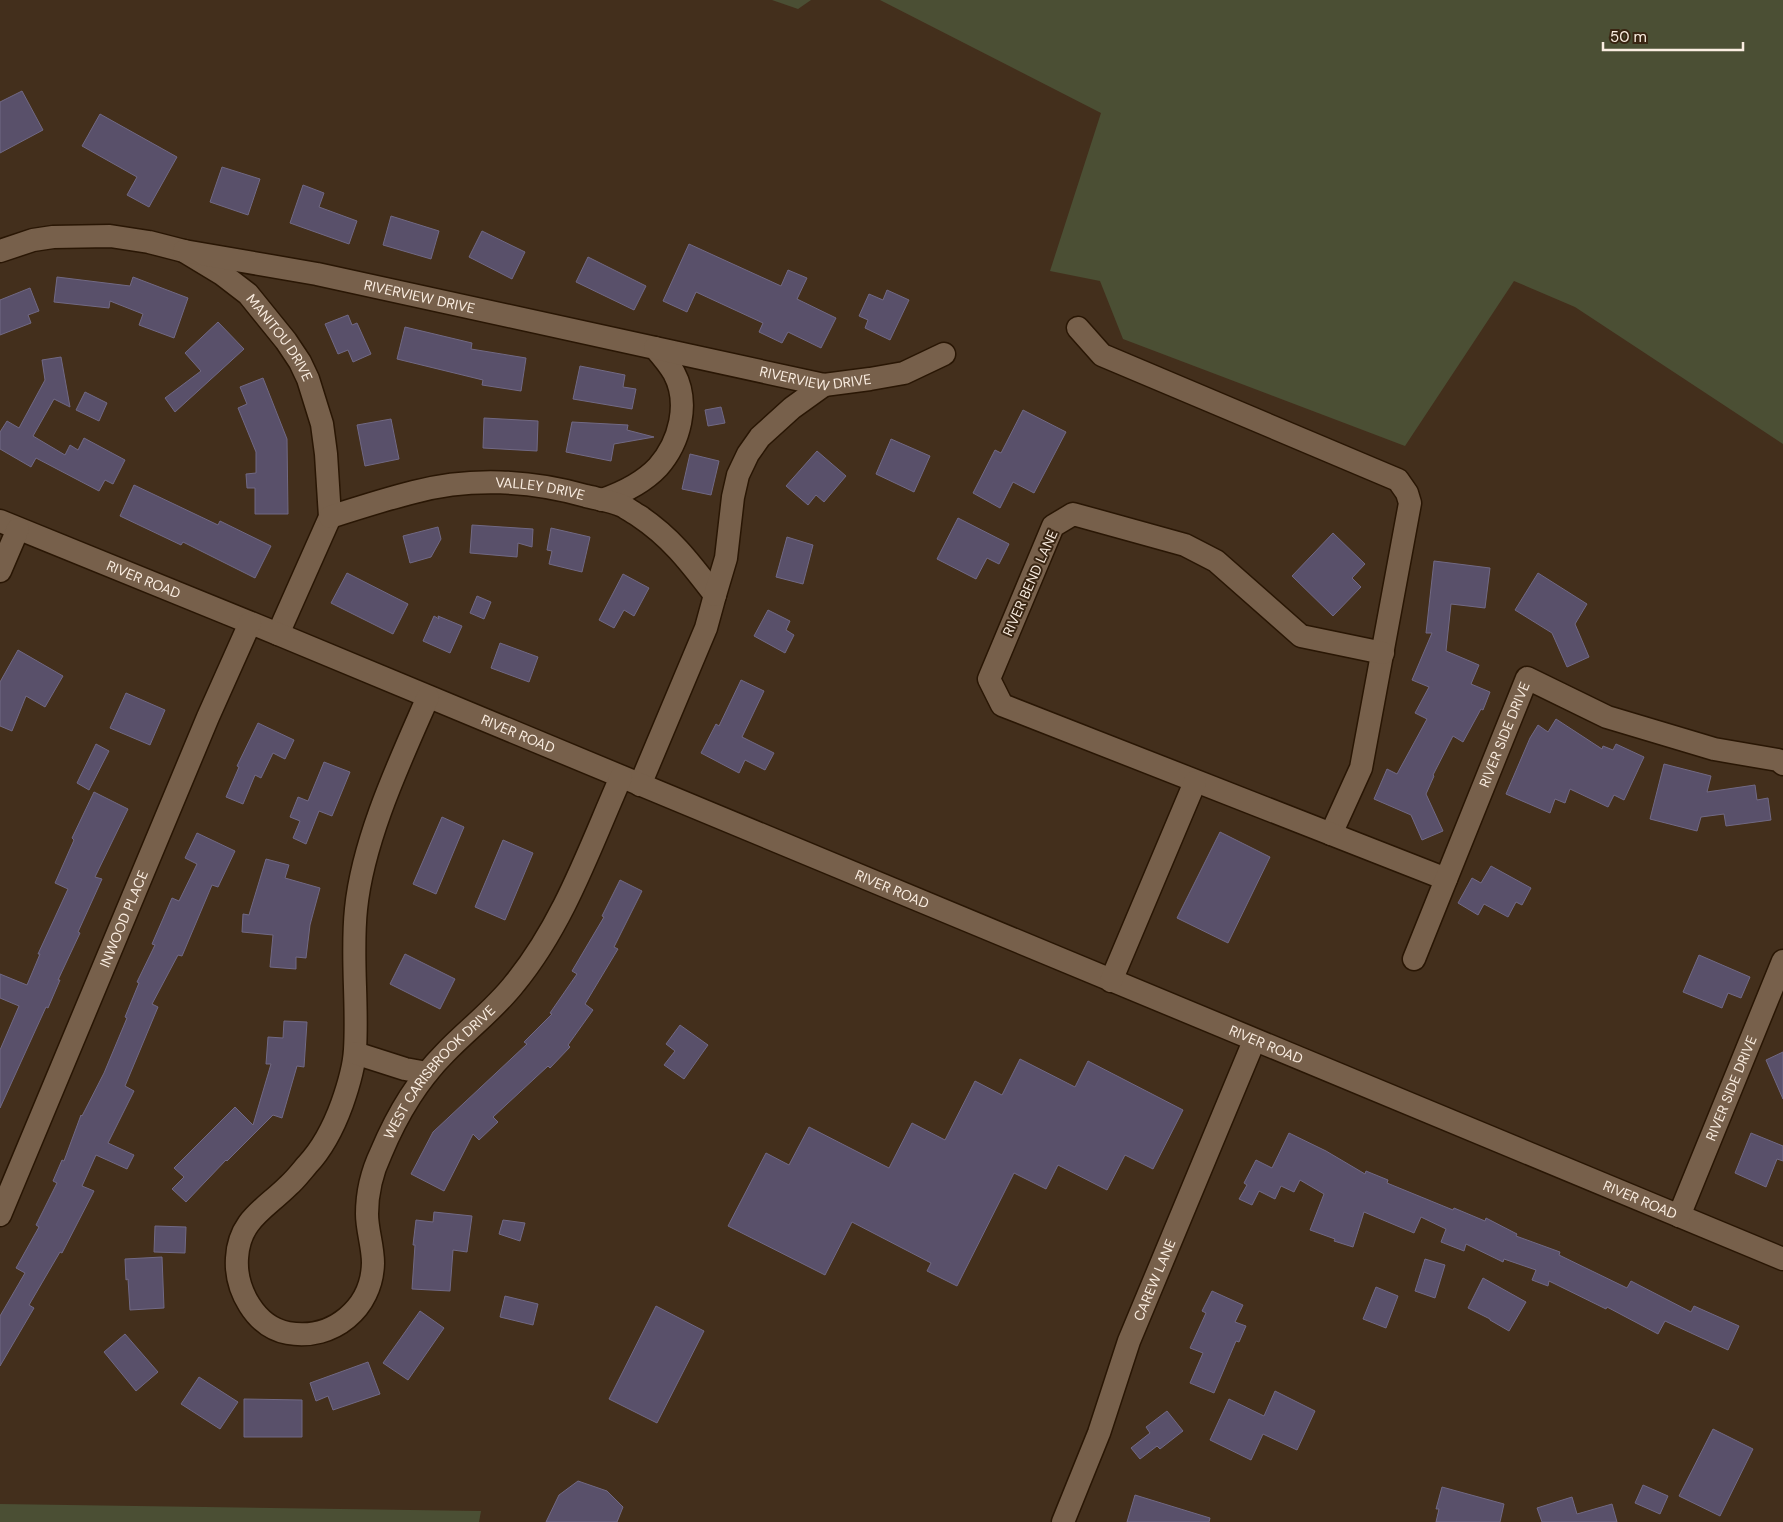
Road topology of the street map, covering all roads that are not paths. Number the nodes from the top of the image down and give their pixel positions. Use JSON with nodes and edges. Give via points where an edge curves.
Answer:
{"nodes":[{"id":1,"x":0,"y":251,"type":"edge"},
{"id":2,"x":184,"y":251,"type":"junction"},
{"id":3,"x":1078,"y":328,"type":"dead end"},
{"id":4,"x":655,"y":348,"type":"junction"},
{"id":5,"x":944,"y":354,"type":"dead end"},
{"id":6,"x":824,"y":385,"type":"junction"},
{"id":7,"x":602,"y":500,"type":"junction"},
{"id":8,"x":330,"y":517,"type":"junction"},
{"id":9,"x":9,"y":525,"type":"edge"},
{"id":10,"x":0,"y":571,"type":"edge"},
{"id":11,"x":715,"y":595,"type":"junction"},
{"id":12,"x":250,"y":623,"type":"junction"},
{"id":13,"x":278,"y":634,"type":"junction"},
{"id":14,"x":1383,"y":653,"type":"junction"},
{"id":15,"x":428,"y":697,"type":"junction"},
{"id":16,"x":1783,"y":764,"type":"edge"},
{"id":17,"x":631,"y":781,"type":"junction"},
{"id":18,"x":1195,"y":782,"type":"junction"},
{"id":19,"x":1330,"y":834,"type":"junction"},
{"id":20,"x":1446,"y":879,"type":"junction"},
{"id":21,"x":1414,"y":959,"type":"dead end"},
{"id":22,"x":1783,"y":961,"type":"edge"},
{"id":23,"x":1111,"y":981,"type":"junction"},
{"id":24,"x":1254,"y":1041,"type":"junction"},
{"id":25,"x":355,"y":1053,"type":"junction"},
{"id":26,"x":427,"y":1073,"type":"junction"},
{"id":27,"x":0,"y":1215,"type":"edge"},
{"id":28,"x":1679,"y":1216,"type":"junction"},
{"id":29,"x":1783,"y":1259,"type":"edge"},
{"id":30,"x":1063,"y":1522,"type":"edge"}],
"edges":[{"from":1,"to":2,"type":"street","name":"MANITOU DRIVE","via":[[53,237],[110,236]]},
{"from":2,"to":4,"type":"street","name":"RIVERVIEW DRIVE","via":[[317,274]]},
{"from":2,"to":8,"type":"street","name":"MANITOU DRIVE","via":[[248,294],[300,362],[322,424]]},
{"from":3,"to":14,"type":"street","via":[[1102,355],[1398,480],[1410,503]]},
{"from":4,"to":6,"type":"street","name":"RIVERVIEW DRIVE"},
{"from":4,"to":7,"type":"street","via":[[675,374],[681,394],[682,411],[673,446],[658,467],[639,482]]},
{"from":5,"to":6,"type":"street","name":"RIVERVIEW DRIVE","via":[[904,373]]},
{"from":6,"to":11,"type":"street","via":[[760,437],[748,454],[738,475],[726,558]]},
{"from":7,"to":8,"type":"street","name":"VALLEY DRIVE","via":[[563,489],[474,483],[414,492]]},
{"from":7,"to":11,"type":"street","name":"VALLEY DRIVE","via":[[623,506],[671,540]]},
{"from":8,"to":13,"type":"street","name":"MANITOU DRIVE"},
{"from":9,"to":10,"type":"street"},
{"from":9,"to":12,"type":"street","name":"RIVER ROAD"},
{"from":11,"to":17,"type":"street","via":[[706,628]]},
{"from":12,"to":13,"type":"street","name":"RIVER ROAD"},
{"from":12,"to":27,"type":"street","name":"INWOOD PLACE"},
{"from":13,"to":15,"type":"street","name":"RIVER ROAD"},
{"from":14,"to":18,"type":"street","name":"RIVER BEND LANE","via":[[1301,636],[1216,561],[1186,545],[1073,514],[1053,526],[989,679],[992,688],[1002,705]]},
{"from":14,"to":19,"type":"street","via":[[1361,768]]},
{"from":15,"to":17,"type":"street","name":"RIVER ROAD"},
{"from":15,"to":25,"type":"street","via":[[398,766],[364,867],[356,908],[353,971]]},
{"from":16,"to":20,"type":"street","name":"RIVER SIDE DRIVE","via":[[1778,760],[1714,749],[1607,718],[1526,678]]},
{"from":17,"to":23,"type":"street","name":"RIVER ROAD"},
{"from":17,"to":26,"type":"street","name":"WEST CARISBROOK DRIVE","via":[[542,945],[515,984]]},
{"from":18,"to":19,"type":"street","name":"RIVER BEND LANE"},
{"from":18,"to":23,"type":"street"},
{"from":19,"to":20,"type":"street","name":"RIVER BEND LANE"},
{"from":20,"to":21,"type":"street","name":"RIVER SIDE DRIVE"},
{"from":22,"to":28,"type":"street","name":"RIVER SIDE DRIVE"},
{"from":23,"to":24,"type":"street","name":"RIVER ROAD"},
{"from":24,"to":28,"type":"street","name":"RIVER ROAD"},
{"from":24,"to":30,"type":"street","name":"CAREW LANE","via":[[1130,1341]]},
{"from":25,"to":26,"type":"street"},
{"from":25,"to":26,"type":"street","name":"WEST CARISBROOK DRIVE","via":[[348,1086],[325,1141],[288,1187],[259,1209],[247,1224],[240,1242],[237,1275],[243,1293],[253,1310],[278,1330],[308,1334],[325,1331],[341,1324],[355,1312],[365,1296],[372,1279],[373,1260],[367,1218],[373,1172],[405,1106]]},
{"from":28,"to":29,"type":"street","name":"RIVER ROAD"}]}
